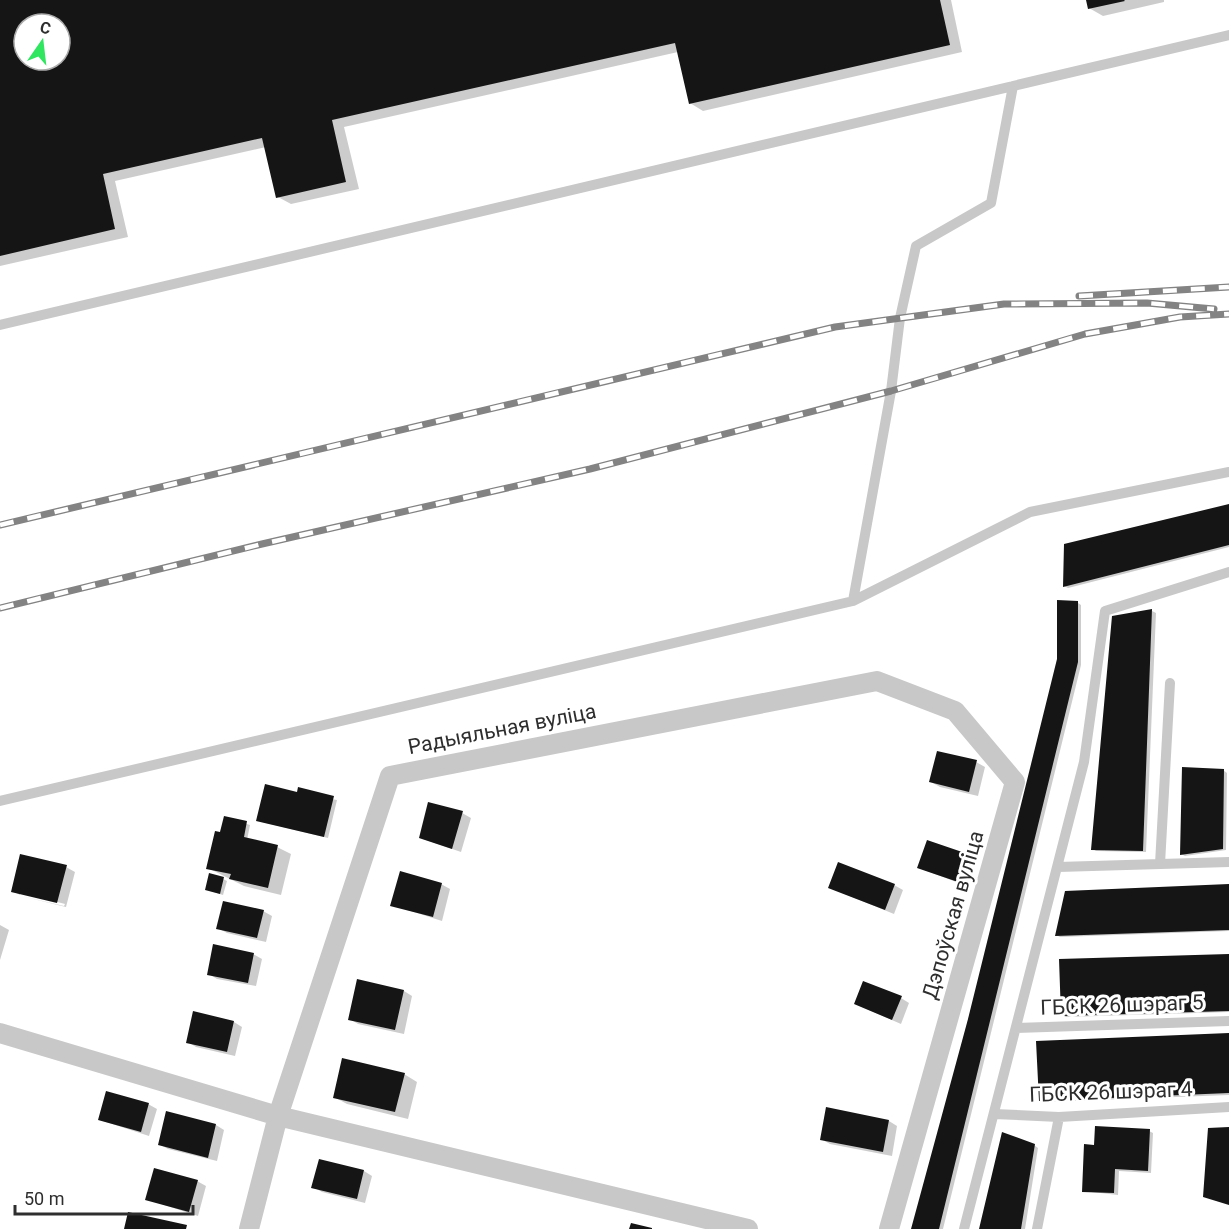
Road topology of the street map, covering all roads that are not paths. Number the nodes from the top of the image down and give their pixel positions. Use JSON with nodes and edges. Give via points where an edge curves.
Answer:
{"nodes":[{"id":1,"x":1229,"y":35,"type":"edge"},
{"id":2,"x":1013,"y":86,"type":"junction"},
{"id":3,"x":0,"y":325,"type":"edge"},
{"id":4,"x":1229,"y":472,"type":"edge"},
{"id":5,"x":1229,"y":572,"type":"edge"},
{"id":6,"x":853,"y":601,"type":"junction"},
{"id":7,"x":878,"y":681,"type":"joint"},
{"id":8,"x":1170,"y":683,"type":"dead end"},
{"id":9,"x":0,"y":801,"type":"edge"},
{"id":10,"x":1229,"y":861,"type":"edge"},
{"id":11,"x":1160,"y":864,"type":"junction"},
{"id":12,"x":1058,"y":867,"type":"junction"},
{"id":13,"x":1229,"y":1021,"type":"edge"},
{"id":14,"x":1016,"y":1028,"type":"junction"},
{"id":15,"x":0,"y":1033,"type":"edge"},
{"id":16,"x":1229,"y":1107,"type":"edge"},
{"id":17,"x":994,"y":1114,"type":"junction"},
{"id":18,"x":278,"y":1116,"type":"junction"},
{"id":19,"x":1059,"y":1116,"type":"junction"},
{"id":20,"x":249,"y":1229,"type":"edge"},
{"id":21,"x":748,"y":1229,"type":"edge"},
{"id":22,"x":889,"y":1229,"type":"edge"},
{"id":23,"x":964,"y":1229,"type":"edge"},
{"id":24,"x":1037,"y":1229,"type":"edge"}],
"edges":[{"from":1,"to":2,"type":"lane"},
{"from":2,"to":3,"type":"lane"},
{"from":2,"to":6,"type":"lane","via":[[991,203],[916,246],[900,318],[891,391]]},
{"from":4,"to":6,"type":"lane","via":[[1030,512]]},
{"from":5,"to":12,"type":"lane","via":[[1105,610],[1084,762]]},
{"from":6,"to":9,"type":"lane"},
{"from":7,"to":18,"type":"street","name":"Радыяльная вуліца","via":[[390,776]]},
{"from":7,"to":22,"type":"street","name":"Дэпоўская вуліца","via":[[955,711],[1015,782]]},
{"from":8,"to":11,"type":"lane"},
{"from":10,"to":11,"type":"lane"},
{"from":11,"to":12,"type":"lane"},
{"from":12,"to":14,"type":"lane"},
{"from":13,"to":14,"type":"lane","name":"ГБСК 26 шэраг 5"},
{"from":14,"to":17,"type":"lane"},
{"from":15,"to":18,"type":"street"},
{"from":16,"to":19,"type":"lane","name":"ГБСК 26 шэраг 4"},
{"from":17,"to":19,"type":"lane","name":"ГБСК 26 шэраг 4"},
{"from":17,"to":23,"type":"lane"},
{"from":18,"to":20,"type":"street","name":"Радыяльная вуліца"},
{"from":18,"to":21,"type":"street"},
{"from":19,"to":24,"type":"lane"}]}
